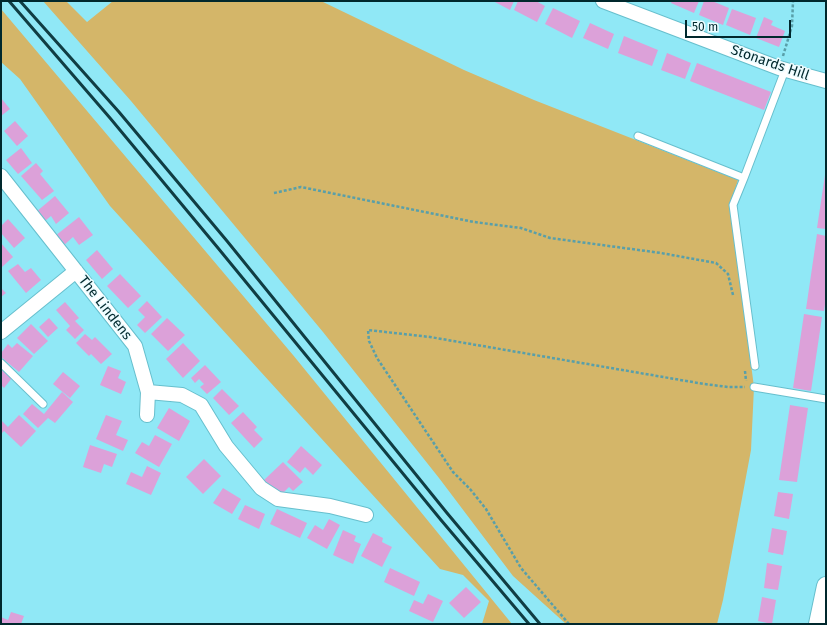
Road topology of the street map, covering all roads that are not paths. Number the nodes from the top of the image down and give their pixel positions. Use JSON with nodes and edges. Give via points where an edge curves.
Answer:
{"nodes":[{"id":1,"x":603,"y":1,"type":"edge"},
{"id":2,"x":782,"y":69,"type":"junction"},
{"id":3,"x":826,"y":81,"type":"edge"},
{"id":4,"x":638,"y":136,"type":"dead end"},
{"id":5,"x":1,"y":176,"type":"edge"},
{"id":6,"x":744,"y":178,"type":"junction"},
{"id":7,"x":76,"y":271,"type":"junction"},
{"id":8,"x":1,"y":332,"type":"edge"},
{"id":9,"x":1,"y":363,"type":"edge"},
{"id":10,"x":755,"y":366,"type":"dead end"},
{"id":11,"x":754,"y":387,"type":"dead end"},
{"id":12,"x":148,"y":392,"type":"junction"},
{"id":13,"x":826,"y":399,"type":"edge"},
{"id":14,"x":43,"y":404,"type":"dead end"},
{"id":15,"x":147,"y":415,"type":"dead end"},
{"id":16,"x":366,"y":515,"type":"dead end"},
{"id":17,"x":826,"y":586,"type":"edge"},
{"id":18,"x":818,"y":624,"type":"edge"}],
"edges":[{"from":1,"to":2,"type":"street","name":"Stonards Hill"},
{"from":2,"to":3,"type":"street","name":"Stonards Hill"},
{"from":2,"to":6,"type":"lane"},
{"from":4,"to":6,"type":"lane"},
{"from":5,"to":7,"type":"street","name":"The Lindens"},
{"from":6,"to":10,"type":"lane","via":[[733,204]]},
{"from":7,"to":8,"type":"street","name":"The Lindens"},
{"from":7,"to":12,"type":"street","name":"The Lindens","via":[[135,346]]},
{"from":9,"to":14,"type":"lane"},
{"from":11,"to":13,"type":"lane"},
{"from":12,"to":15,"type":"street","name":"The Lindens"},
{"from":12,"to":16,"type":"street","via":[[182,395],[201,405],[226,446],[262,488],[278,499],[330,506]]},
{"from":17,"to":18,"type":"street"}]}
